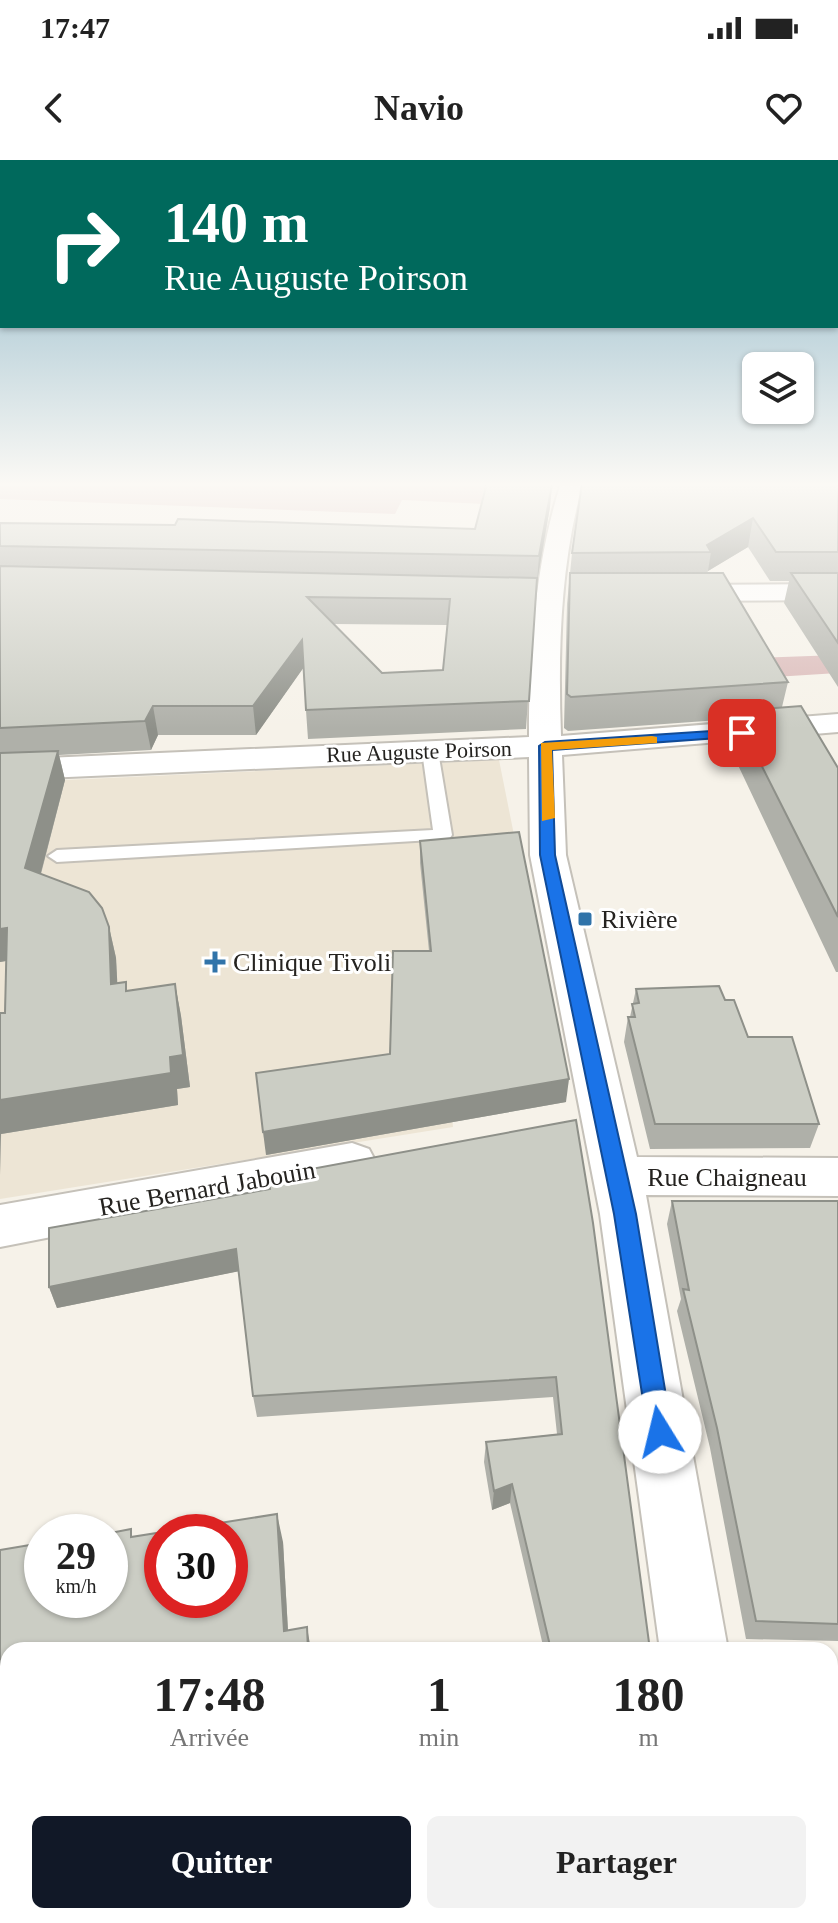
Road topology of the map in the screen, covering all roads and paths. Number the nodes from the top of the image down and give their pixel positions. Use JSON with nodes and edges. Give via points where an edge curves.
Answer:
{"nodes":[{"id":1,"x":555,"y":565,"type":"edge"},
{"id":2,"x":838,"y":592,"type":"edge"},
{"id":3,"x":650,"y":593,"type":"edge"},
{"id":4,"x":838,"y":723,"type":"edge"},
{"id":5,"x":545,"y":746,"type":"junction"},
{"id":6,"x":430,"y":751,"type":"junction"},
{"id":7,"x":0,"y":770,"type":"edge"},
{"id":8,"x":57,"y":856,"type":"dead end"},
{"id":9,"x":603,"y":1116,"type":"junction"},
{"id":10,"x":554,"y":1125,"type":"edge"},
{"id":11,"x":400,"y":1153,"type":"edge"},
{"id":12,"x":616,"y":1176,"type":"junction"},
{"id":13,"x":838,"y":1177,"type":"edge"},
{"id":14,"x":0,"y":1226,"type":"edge"},
{"id":15,"x":693,"y":1642,"type":"edge"}],
"edges":[{"from":1,"to":5,"type":"street"},
{"from":2,"to":3,"type":"street"},
{"from":4,"to":5,"type":"street","name":"Rue Auguste Poirson"},
{"from":5,"to":6,"type":"street","name":"Rue Auguste Poirson"},
{"from":5,"to":9,"type":"street","via":[[548,855]]},
{"from":6,"to":7,"type":"street","name":"Rue Auguste Poirson"},
{"from":6,"to":8,"type":"lane","via":[[443,835]]},
{"from":9,"to":10,"type":"street"},
{"from":9,"to":12,"type":"street"},
{"from":11,"to":14,"type":"street","name":"Rue Bernard Jabouin"},
{"from":12,"to":13,"type":"street","name":"Rue Chaigneau"},
{"from":12,"to":15,"type":"street"}]}
